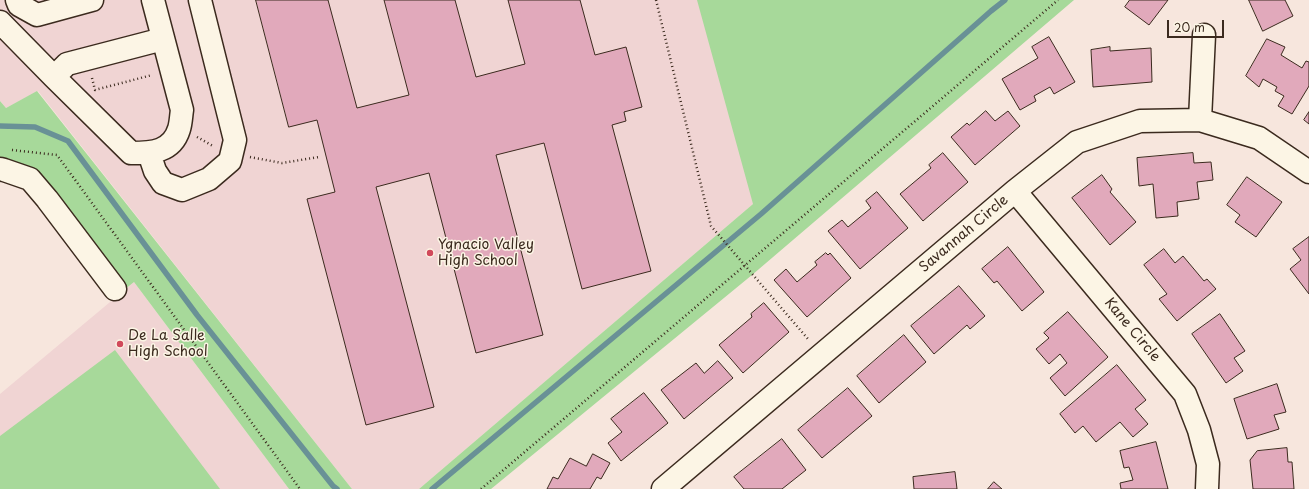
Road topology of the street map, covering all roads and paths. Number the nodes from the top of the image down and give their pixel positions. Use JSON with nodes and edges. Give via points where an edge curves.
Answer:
{"nodes":[{"id":1,"x":17,"y":0,"type":"edge"},
{"id":2,"x":92,"y":0,"type":"edge"},
{"id":3,"x":153,"y":0,"type":"edge"},
{"id":4,"x":200,"y":0,"type":"edge"},
{"id":5,"x":656,"y":0,"type":"edge"},
{"id":6,"x":1058,"y":0,"type":"edge"},
{"id":7,"x":0,"y":22,"type":"edge"},
{"id":8,"x":1204,"y":35,"type":"dead end"},
{"id":9,"x":163,"y":39,"type":"junction"},
{"id":10,"x":86,"y":59,"type":"junction"},
{"id":11,"x":154,"y":74,"type":"dead end"},
{"id":12,"x":54,"y":77,"type":"junction"},
{"id":13,"x":1200,"y":120,"type":"junction"},
{"id":14,"x":196,"y":136,"type":"dead end"},
{"id":15,"x":214,"y":147,"type":"dead end"},
{"id":16,"x":8,"y":149,"type":"dead end"},
{"id":17,"x":149,"y":153,"type":"junction"},
{"id":18,"x":319,"y":157,"type":"dead end"},
{"id":19,"x":255,"y":158,"type":"dead end"},
{"id":20,"x":0,"y":169,"type":"edge"},
{"id":21,"x":1309,"y":172,"type":"edge"},
{"id":22,"x":1015,"y":191,"type":"junction"},
{"id":23,"x":744,"y":266,"type":"junction"},
{"id":24,"x":115,"y":289,"type":"dead end"},
{"id":25,"x":821,"y":355,"type":"junction"},
{"id":26,"x":300,"y":489,"type":"edge"},
{"id":27,"x":481,"y":489,"type":"edge"},
{"id":28,"x":663,"y":489,"type":"edge"},
{"id":29,"x":1207,"y":489,"type":"edge"}],
"edges":[{"from":1,"to":2,"type":"street","via":[[19,5],[37,15]]},
{"from":3,"to":9,"type":"street"},
{"from":4,"to":17,"type":"street","via":[[235,140],[230,161],[209,179],[182,190],[164,183],[155,171]]},
{"from":5,"to":23,"type":"path","via":[[711,226]]},
{"from":6,"to":23,"type":"path"},
{"from":7,"to":12,"type":"street"},
{"from":8,"to":13,"type":"street"},
{"from":9,"to":10,"type":"street"},
{"from":9,"to":17,"type":"street","via":[[182,110],[179,129],[172,144]]},
{"from":10,"to":11,"type":"path","via":[[95,90]]},
{"from":10,"to":12,"type":"street","via":[[67,64]]},
{"from":12,"to":17,"type":"street","via":[[131,153]]},
{"from":13,"to":21,"type":"street","name":"Savannah Circle","via":[[1259,138]]},
{"from":13,"to":22,"type":"street","name":"Savannah Circle","via":[[1140,121],[1077,142]]},
{"from":14,"to":15,"type":"path"},
{"from":16,"to":26,"type":"path","via":[[56,155]]},
{"from":18,"to":19,"type":"path","via":[[282,163]]},
{"from":20,"to":24,"type":"street","via":[[30,179]]},
{"from":22,"to":25,"type":"street","name":"Savannah Circle"},
{"from":22,"to":29,"type":"street","name":"Kane Circle","via":[[1185,394],[1199,430],[1208,464]]},
{"from":23,"to":25,"type":"path"},
{"from":23,"to":27,"type":"path"},
{"from":25,"to":28,"type":"street","name":"Savannah Circle"}]}
